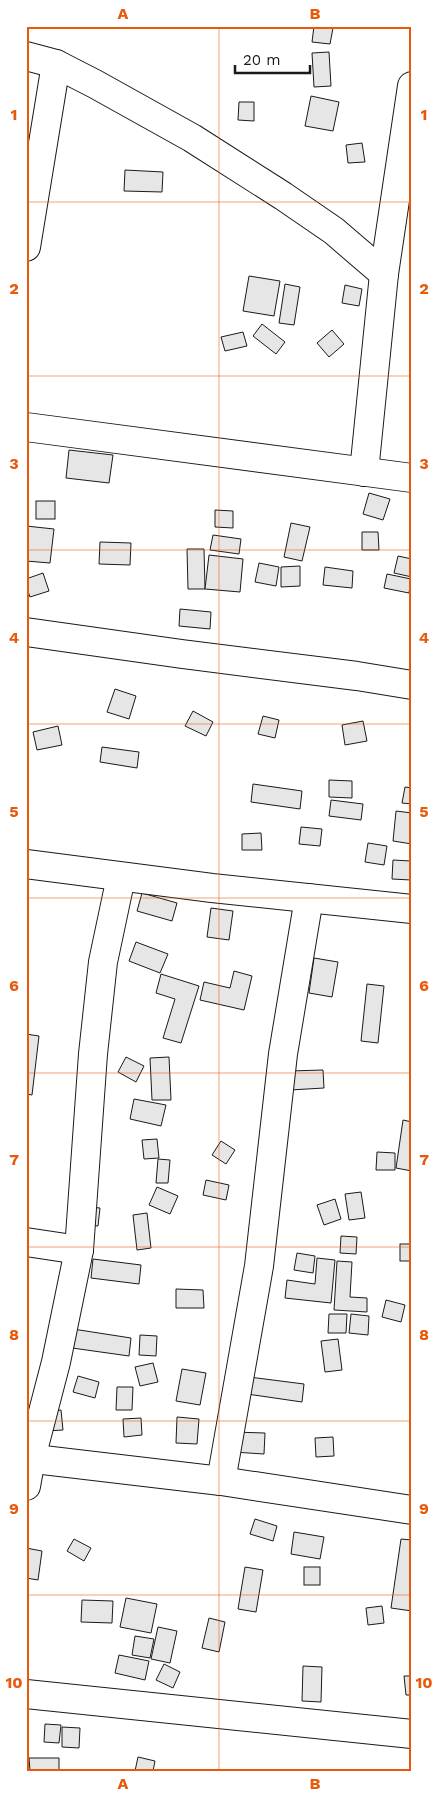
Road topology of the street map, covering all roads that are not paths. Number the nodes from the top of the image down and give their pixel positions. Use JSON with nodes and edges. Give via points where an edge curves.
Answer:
{"nodes":[{"id":1,"x":26,"y":56,"type":"edge"},
{"id":2,"x":56,"y":64,"type":"junction"},
{"id":3,"x":412,"y":86,"type":"edge"},
{"id":4,"x":26,"y":247,"type":"edge"},
{"id":5,"x":384,"y":274,"type":"junction"},
{"id":6,"x":26,"y":427,"type":"edge"},
{"id":7,"x":364,"y":472,"type":"junction"},
{"id":8,"x":412,"y":478,"type":"edge"},
{"id":9,"x":26,"y":632,"type":"edge"},
{"id":10,"x":412,"y":685,"type":"edge"},
{"id":11,"x":26,"y":864,"type":"edge"},
{"id":12,"x":121,"y":877,"type":"junction"},
{"id":13,"x":309,"y":898,"type":"junction"},
{"id":14,"x":412,"y":909,"type":"edge"},
{"id":15,"x":26,"y":1242,"type":"edge"},
{"id":16,"x":79,"y":1250,"type":"junction"},
{"id":17,"x":29,"y":1458,"type":"edge"},
{"id":18,"x":221,"y":1481,"type":"junction"},
{"id":19,"x":26,"y":1486,"type":"edge"},
{"id":20,"x":412,"y":1510,"type":"edge"},
{"id":21,"x":26,"y":1694,"type":"edge"},
{"id":22,"x":412,"y":1734,"type":"edge"}],
"edges":[{"from":1,"to":2,"type":"street"},
{"from":2,"to":4,"type":"street"},
{"from":2,"to":5,"type":"street","via":[[192,138],[283,196],[334,231]]},
{"from":3,"to":5,"type":"street"},
{"from":5,"to":7,"type":"street"},
{"from":6,"to":7,"type":"street"},
{"from":7,"to":8,"type":"street"},
{"from":9,"to":10,"type":"street"},
{"from":11,"to":12,"type":"street"},
{"from":12,"to":13,"type":"street"},
{"from":12,"to":16,"type":"street","via":[[103,962]]},
{"from":13,"to":14,"type":"street"},
{"from":13,"to":18,"type":"street","via":[[283,1054],[259,1266]]},
{"from":15,"to":16,"type":"street"},
{"from":16,"to":17,"type":"street","via":[[56,1362]]},
{"from":17,"to":18,"type":"street"},
{"from":17,"to":19,"type":"street"},
{"from":18,"to":20,"type":"street"},
{"from":21,"to":22,"type":"street"}]}
